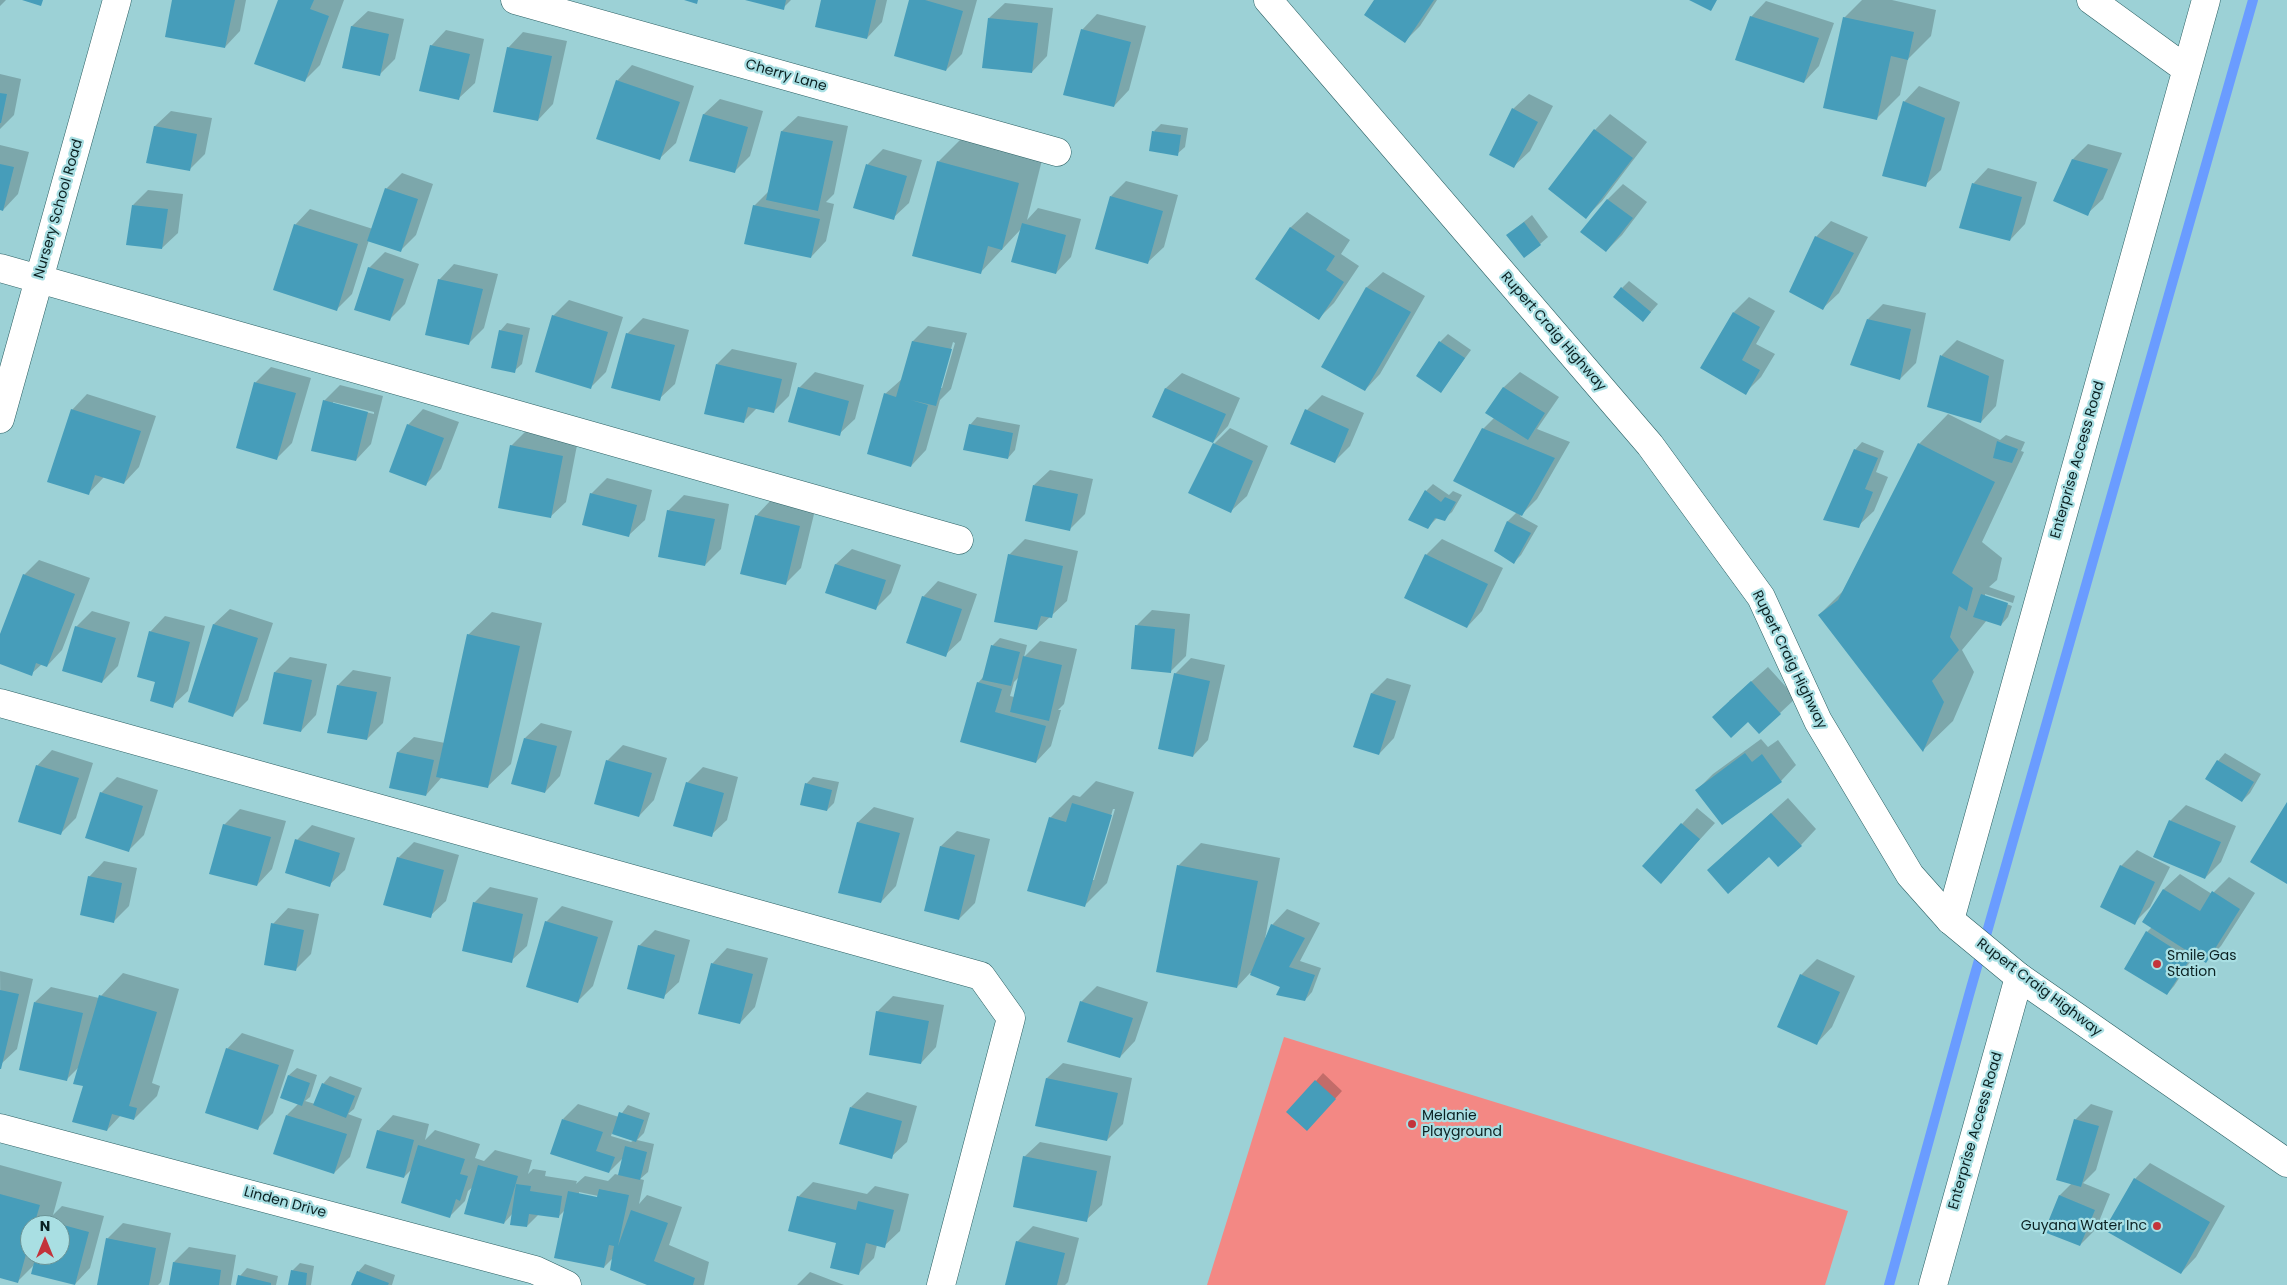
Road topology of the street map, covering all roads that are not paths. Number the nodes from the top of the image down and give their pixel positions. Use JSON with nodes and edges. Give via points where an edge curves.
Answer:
{"nodes":[{"id":1,"x":117,"y":0,"type":"edge"},
{"id":2,"x":515,"y":0,"type":"edge"},
{"id":3,"x":1268,"y":0,"type":"edge"},
{"id":4,"x":2091,"y":0,"type":"edge"},
{"id":5,"x":2206,"y":0,"type":"edge"},
{"id":6,"x":2186,"y":69,"type":"junction"},
{"id":7,"x":1057,"y":152,"type":"dead end"},
{"id":8,"x":0,"y":268,"type":"edge"},
{"id":9,"x":39,"y":279,"type":"junction"},
{"id":10,"x":0,"y":419,"type":"edge"},
{"id":11,"x":960,"y":540,"type":"dead end"},
{"id":12,"x":0,"y":703,"type":"edge"},
{"id":13,"x":1950,"y":920,"type":"junction"},
{"id":14,"x":2019,"y":976,"type":"junction"},
{"id":15,"x":0,"y":1128,"type":"edge"},
{"id":16,"x":2287,"y":1162,"type":"edge"},
{"id":17,"x":567,"y":1285,"type":"edge"},
{"id":18,"x":941,"y":1285,"type":"edge"},
{"id":19,"x":1933,"y":1285,"type":"edge"}],
"edges":[{"from":1,"to":9,"type":"street","name":"Nursery School Road"},
{"from":2,"to":7,"type":"street","name":"Cherry Lane"},
{"from":3,"to":13,"type":"street","name":"Rupert Craig Highway","via":[[1650,445],[1760,597],[1818,721],[1910,875]]},
{"from":4,"to":6,"type":"street"},
{"from":5,"to":6,"type":"street","name":"Enterprise Access Road"},
{"from":6,"to":13,"type":"street","name":"Enterprise Access Road"},
{"from":8,"to":9,"type":"street"},
{"from":9,"to":10,"type":"street","name":"Nursery School Road"},
{"from":9,"to":11,"type":"street"},
{"from":12,"to":18,"type":"street","via":[[981,976],[1012,1018]]},
{"from":13,"to":14,"type":"street","name":"Rupert Craig Highway"},
{"from":14,"to":16,"type":"street","name":"Rupert Craig Highway"},
{"from":14,"to":19,"type":"street","name":"Enterprise Access Road"},
{"from":15,"to":17,"type":"street","name":"Linden Drive","via":[[535,1270]]}]}
